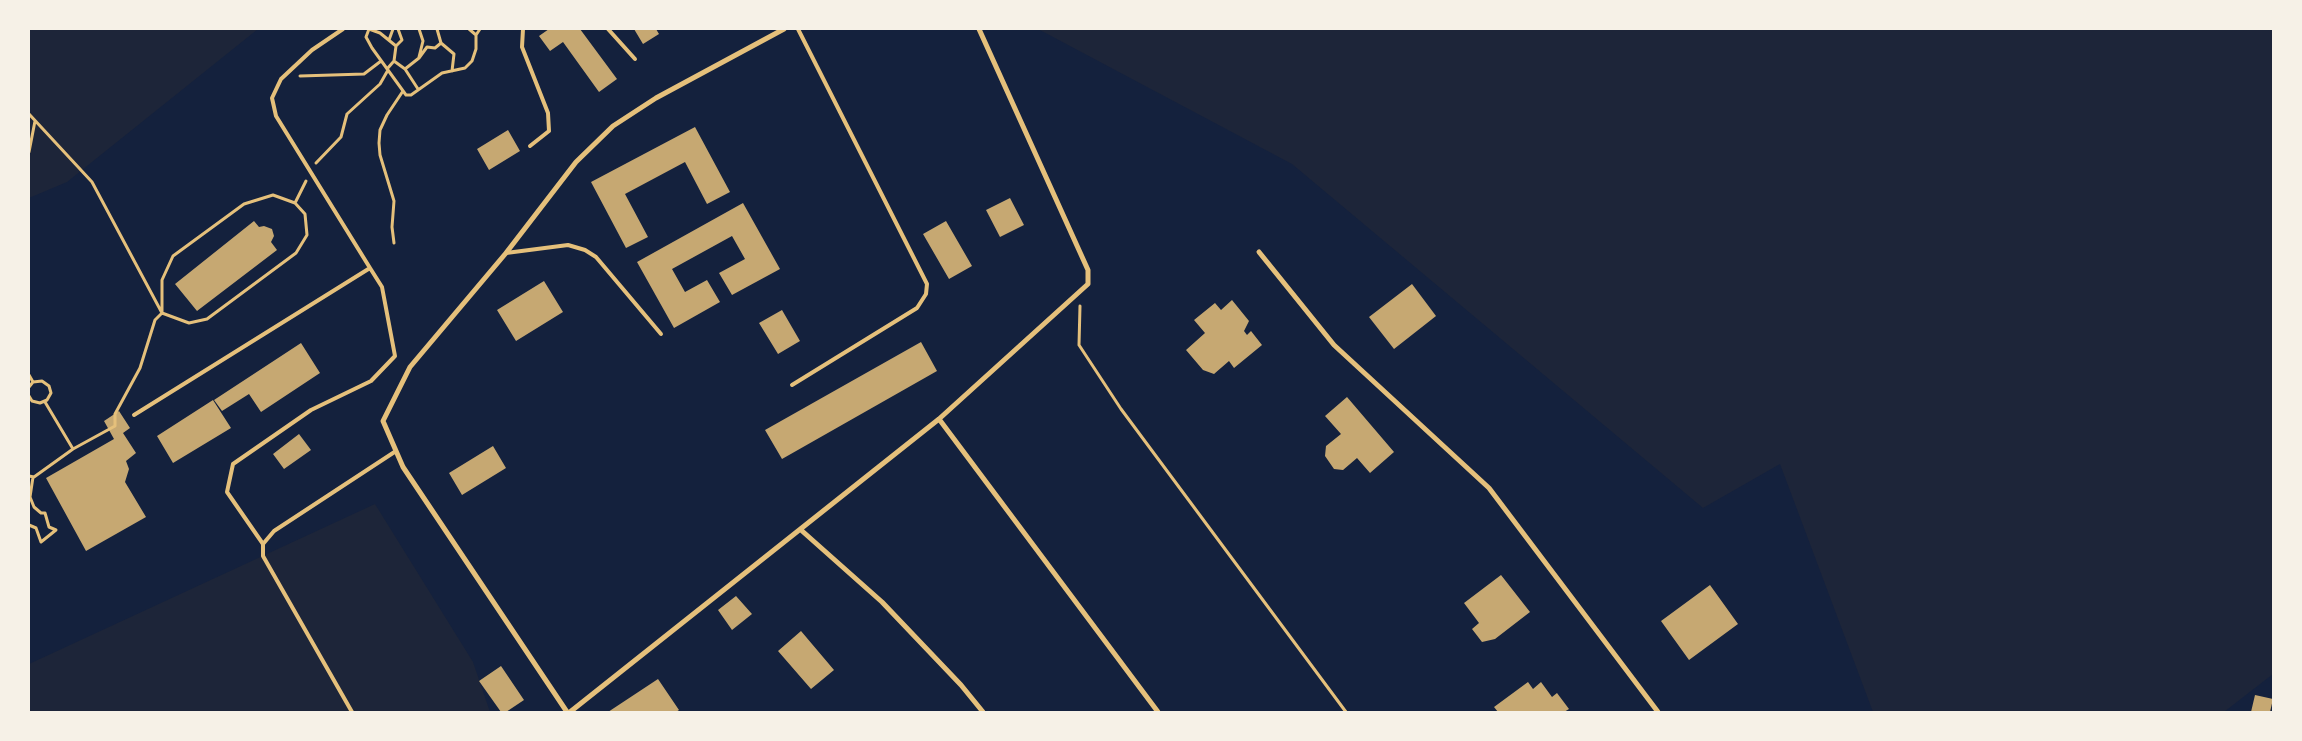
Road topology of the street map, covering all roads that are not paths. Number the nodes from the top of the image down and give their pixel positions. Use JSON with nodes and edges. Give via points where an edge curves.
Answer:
{"nodes":[{"id":1,"x":343,"y":29,"type":"edge"},
{"id":2,"x":523,"y":29,"type":"edge"},
{"id":3,"x":608,"y":29,"type":"edge"},
{"id":4,"x":784,"y":29,"type":"edge"},
{"id":5,"x":798,"y":29,"type":"edge"},
{"id":6,"x":979,"y":29,"type":"edge"},
{"id":7,"x":635,"y":59,"type":"dead end"},
{"id":8,"x":530,"y":146,"type":"dead end"},
{"id":9,"x":1259,"y":252,"type":"dead end"},
{"id":10,"x":506,"y":253,"type":"junction"},
{"id":11,"x":370,"y":268,"type":"junction"},
{"id":12,"x":661,"y":334,"type":"dead end"},
{"id":13,"x":792,"y":385,"type":"dead end"},
{"id":14,"x":134,"y":414,"type":"dead end"},
{"id":15,"x":939,"y":419,"type":"junction"},
{"id":16,"x":396,"y":451,"type":"junction"},
{"id":17,"x":801,"y":530,"type":"junction"},
{"id":18,"x":263,"y":544,"type":"junction"},
{"id":19,"x":352,"y":712,"type":"edge"},
{"id":20,"x":569,"y":712,"type":"edge"},
{"id":21,"x":983,"y":712,"type":"edge"},
{"id":22,"x":1158,"y":712,"type":"edge"},
{"id":23,"x":1658,"y":712,"type":"edge"}],
"edges":[{"from":1,"to":11,"type":"lane","via":[[312,50],[281,79],[272,98],[276,116]]},
{"from":2,"to":8,"type":"lane","via":[[522,47],[548,113],[549,131]]},
{"from":3,"to":7,"type":"lane"},
{"from":4,"to":10,"type":"street","via":[[656,98],[614,126],[576,162]]},
{"from":5,"to":13,"type":"lane","via":[[927,284],[926,294],[917,308]]},
{"from":6,"to":15,"type":"street","via":[[1088,270],[1088,284]]},
{"from":9,"to":23,"type":"street","via":[[1334,345],[1489,488]]},
{"from":10,"to":12,"type":"lane","via":[[568,245],[585,250],[596,257]]},
{"from":10,"to":16,"type":"street","via":[[410,367],[383,421]]},
{"from":11,"to":14,"type":"lane"},
{"from":11,"to":18,"type":"lane","via":[[382,287],[395,356],[371,381],[310,410],[233,464],[227,492]]},
{"from":15,"to":17,"type":"street"},
{"from":15,"to":22,"type":"street"},
{"from":16,"to":18,"type":"lane","via":[[274,532]]},
{"from":16,"to":20,"type":"street","via":[[403,467]]},
{"from":17,"to":20,"type":"street"},
{"from":17,"to":21,"type":"street","via":[[882,602]]},
{"from":18,"to":19,"type":"lane","via":[[263,556]]}]}
